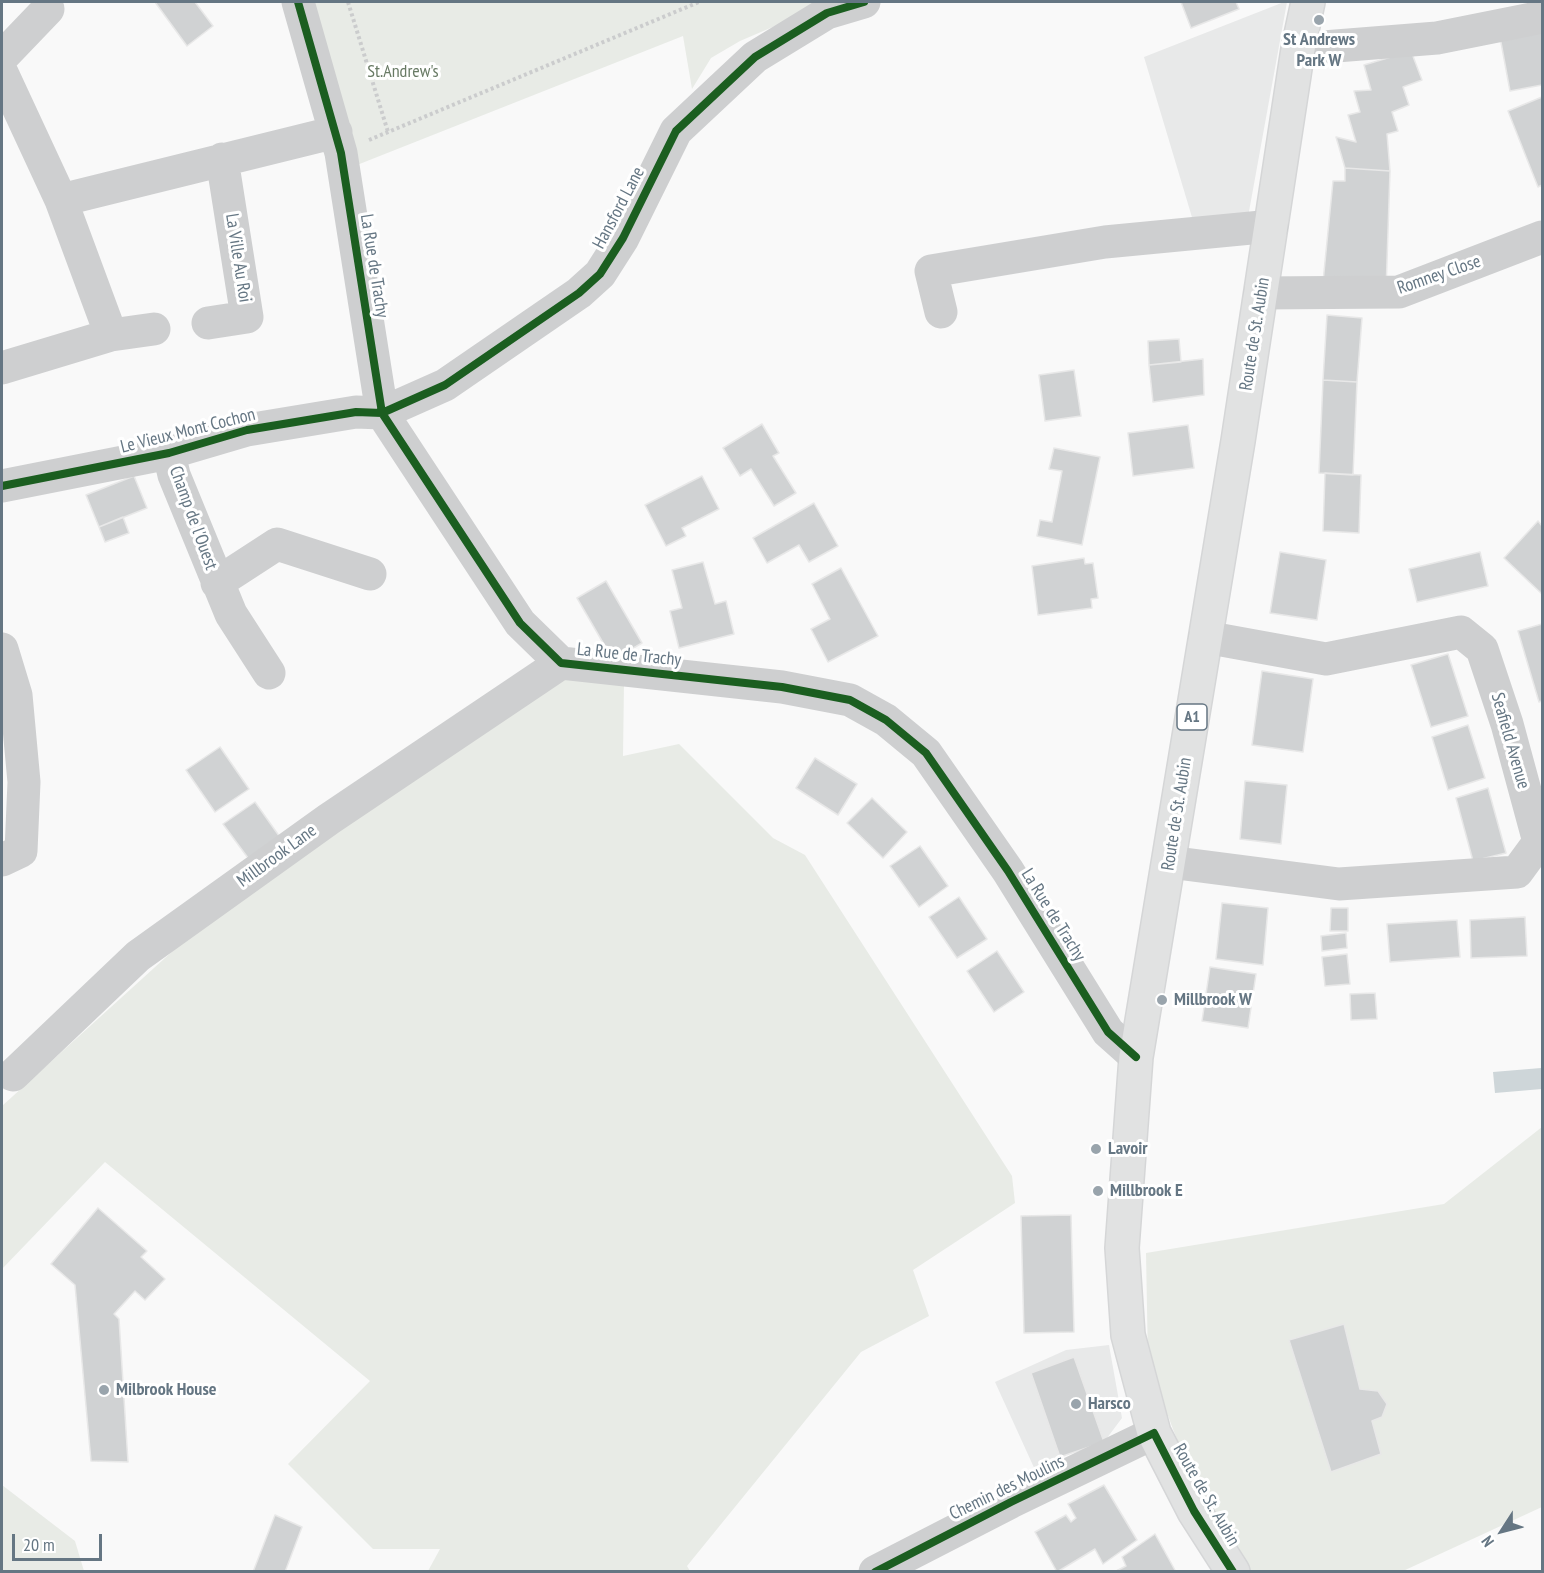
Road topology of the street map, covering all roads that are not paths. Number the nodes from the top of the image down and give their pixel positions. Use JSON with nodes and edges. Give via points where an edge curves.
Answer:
{"nodes":[{"id":1,"x":298,"y":2,"type":"edge"},
{"id":2,"x":864,"y":2,"type":"edge"},
{"id":3,"x":1308,"y":2,"type":"edge"},
{"id":4,"x":48,"y":9,"type":"dead end"},
{"id":5,"x":1542,"y":17,"type":"edge"},
{"id":6,"x":1298,"y":49,"type":"junction"},
{"id":7,"x":2,"y":57,"type":"edge"},
{"id":8,"x":2,"y":73,"type":"edge"},
{"id":9,"x":339,"y":142,"type":"junction"},
{"id":10,"x":222,"y":159,"type":"junction"},
{"id":11,"x":61,"y":200,"type":"junction"},
{"id":12,"x":1272,"y":226,"type":"junction"},
{"id":13,"x":1542,"y":237,"type":"edge"},
{"id":14,"x":1260,"y":293,"type":"junction"},
{"id":15,"x":941,"y":312,"type":"dead end"},
{"id":16,"x":208,"y":323,"type":"dead end"},
{"id":17,"x":154,"y":329,"type":"dead end"},
{"id":18,"x":111,"y":335,"type":"junction"},
{"id":19,"x":2,"y":368,"type":"edge"},
{"id":20,"x":382,"y":413,"type":"junction"},
{"id":21,"x":170,"y":453,"type":"junction"},
{"id":22,"x":2,"y":486,"type":"edge"},
{"id":23,"x":370,"y":574,"type":"dead end"},
{"id":24,"x":217,"y":584,"type":"junction"},
{"id":25,"x":1205,"y":637,"type":"junction"},
{"id":26,"x":2,"y":649,"type":"edge"},
{"id":27,"x":561,"y":663,"type":"junction"},
{"id":28,"x":268,"y":673,"type":"dead end"},
{"id":29,"x":2,"y":860,"type":"edge"},
{"id":30,"x":1169,"y":862,"type":"junction"},
{"id":31,"x":1136,"y":1057,"type":"junction"},
{"id":32,"x":13,"y":1075,"type":"dead end"},
{"id":33,"x":1154,"y":1433,"type":"junction"},
{"id":34,"x":875,"y":1572,"type":"edge"},
{"id":35,"x":1233,"y":1572,"type":"edge"}],
"edges":[{"from":1,"to":9,"type":"street","name":"La Rue de Trachy"},
{"from":2,"to":20,"type":"street","name":"Hansford Lane","via":[[827,14],[755,57],[676,131],[623,238],[600,274],[579,293],[445,385]]},
{"from":3,"to":6,"type":"main road","name":"Route de St. Aubin","number":"A1"},
{"from":4,"to":7,"type":"street"},
{"from":5,"to":6,"type":"street","via":[[1437,38]]},
{"from":6,"to":12,"type":"main road","name":"Route de St. Aubin","number":"A1"},
{"from":8,"to":11,"type":"street"},
{"from":9,"to":10,"type":"street"},
{"from":9,"to":20,"type":"street","name":"La Rue de Trachy"},
{"from":10,"to":11,"type":"street"},
{"from":10,"to":16,"type":"street","name":"La Ville Au Roi","via":[[247,317]]},
{"from":11,"to":18,"type":"street"},
{"from":12,"to":14,"type":"main road","name":"Route de St. Aubin","number":"A1"},
{"from":12,"to":15,"type":"street","via":[[1105,242],[931,271]]},
{"from":13,"to":14,"type":"street","name":"Romney Close","via":[[1399,292]]},
{"from":14,"to":25,"type":"main road","name":"Route de St. Aubin","number":"A1"},
{"from":17,"to":18,"type":"street"},
{"from":18,"to":19,"type":"street"},
{"from":20,"to":21,"type":"street","name":"Le Vieux Mont Cochon","via":[[356,412],[247,430]]},
{"from":20,"to":27,"type":"street","name":"La Rue de Trachy","via":[[520,623]]},
{"from":21,"to":22,"type":"street","name":"Le Vieux Mont Cochon"},
{"from":21,"to":24,"type":"street","name":"Champ de l'Ouest","via":[[174,475]]},
{"from":23,"to":24,"type":"street","name":"Champ de l'Ouest","via":[[277,544]]},
{"from":24,"to":28,"type":"street","name":"Champ de l'Ouest"},
{"from":25,"to":30,"type":"main road","name":"Route de St. Aubin","number":"A1"},
{"from":25,"to":30,"type":"street","name":"Seafield Avenue","via":[[1326,659],[1461,632],[1482,649],[1539,842],[1517,872],[1339,884]]},
{"from":26,"to":29,"type":"street","via":[[16,695],[24,782],[21,851]]},
{"from":27,"to":31,"type":"street","name":"La Rue de Trachy","via":[[761,685],[850,700],[886,720],[926,753],[1008,871],[1108,1032]]},
{"from":27,"to":32,"type":"street","name":"Millbrook Lane","via":[[329,819],[138,957]]},
{"from":30,"to":31,"type":"main road","name":"Route de St. Aubin","number":"A1"},
{"from":31,"to":33,"type":"main road","name":"Route de St. Aubin","number":"A1","via":[[1122,1248],[1128,1335]]},
{"from":33,"to":34,"type":"street","name":"Chemin des Moulins"},
{"from":33,"to":35,"type":"main road","name":"Route de St. Aubin","number":"A1","via":[[1194,1511]]}]}
